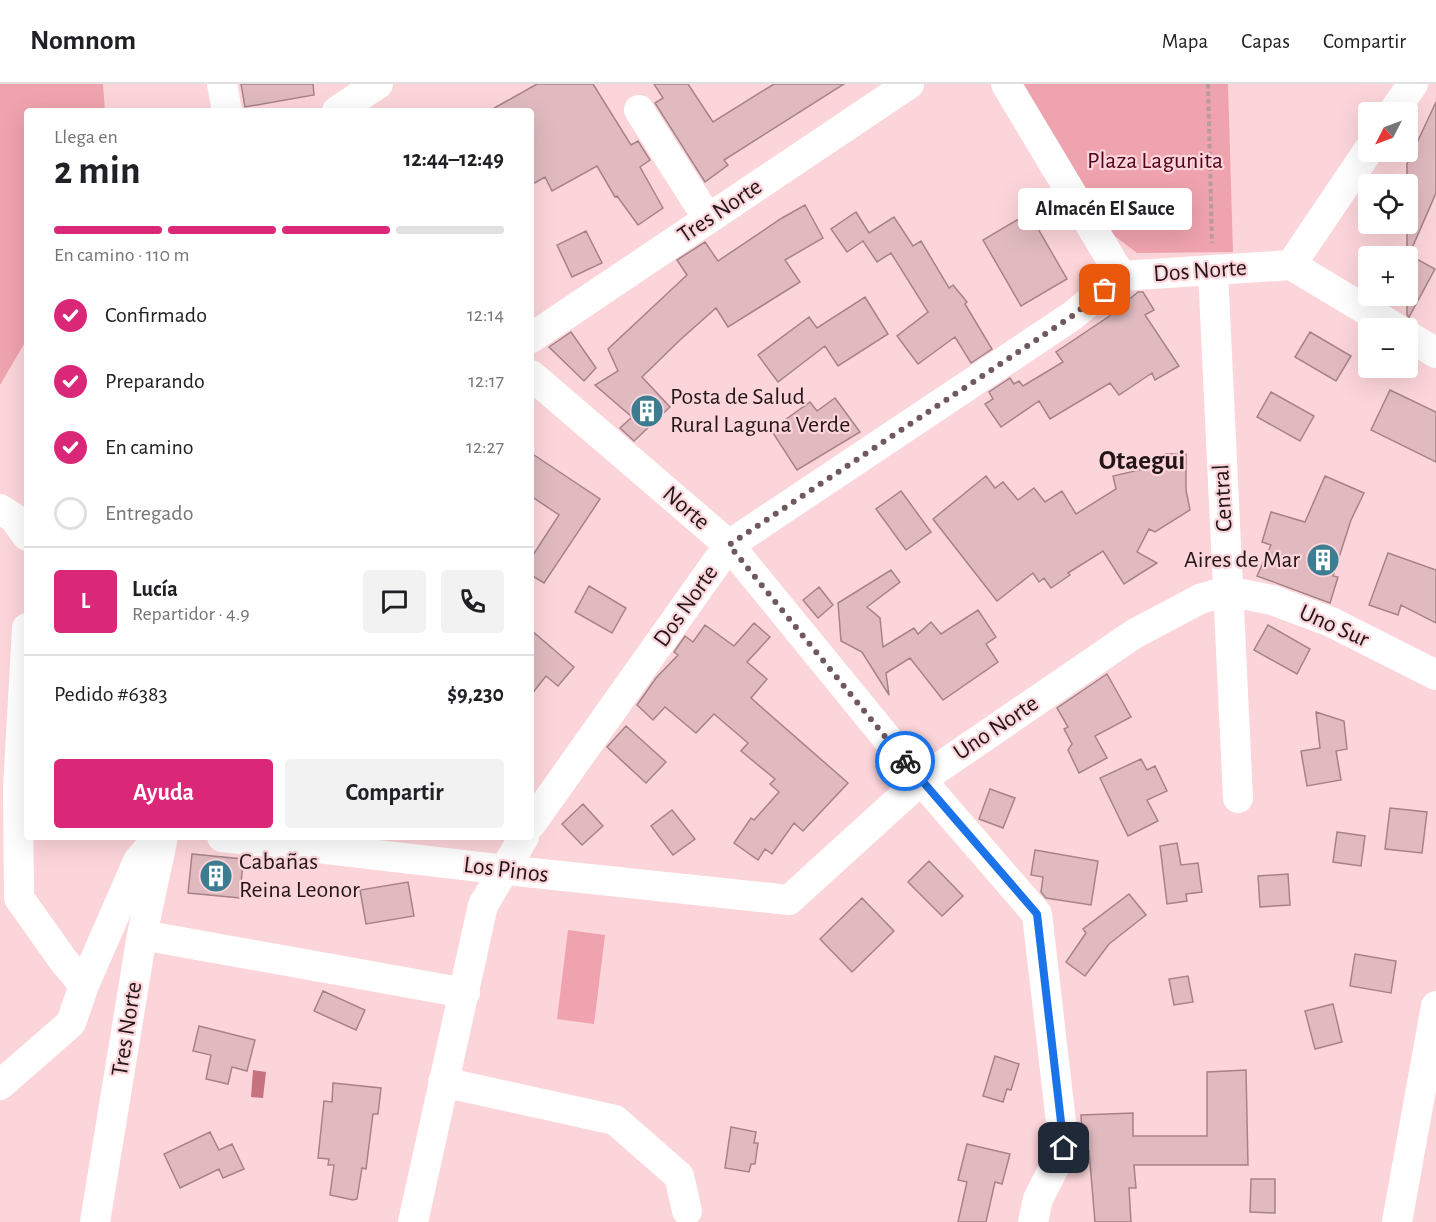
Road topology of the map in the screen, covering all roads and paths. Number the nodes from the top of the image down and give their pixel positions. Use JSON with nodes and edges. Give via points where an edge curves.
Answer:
{"nodes":[{"id":1,"x":222,"y":84,"type":"edge"},
{"id":2,"x":378,"y":84,"type":"edge"},
{"id":3,"x":909,"y":84,"type":"edge"},
{"id":4,"x":1006,"y":84,"type":"edge"},
{"id":5,"x":1208,"y":84,"type":"edge"},
{"id":6,"x":1413,"y":84,"type":"edge"},
{"id":7,"x":1401,"y":102,"type":"edge"},
{"id":8,"x":226,"y":108,"type":"edge"},
{"id":9,"x":342,"y":108,"type":"edge"},
{"id":10,"x":639,"y":110,"type":"dead end"},
{"id":11,"x":1360,"y":162,"type":"edge"},
{"id":12,"x":708,"y":219,"type":"junction"},
{"id":13,"x":1291,"y":266,"type":"junction"},
{"id":14,"x":1213,"y":271,"type":"junction"},
{"id":15,"x":1121,"y":276,"type":"junction"},
{"id":16,"x":1379,"y":318,"type":"edge"},
{"id":17,"x":534,"y":336,"type":"edge"},
{"id":18,"x":1418,"y":342,"type":"edge"},
{"id":19,"x":1436,"y":353,"type":"edge"},
{"id":20,"x":534,"y":378,"type":"edge"},
{"id":21,"x":0,"y":509,"type":"edge"},
{"id":22,"x":24,"y":532,"type":"edge"},
{"id":23,"x":729,"y":545,"type":"junction"},
{"id":24,"x":1227,"y":591,"type":"junction"},
{"id":25,"x":1436,"y":675,"type":"edge"},
{"id":26,"x":24,"y":681,"type":"edge"},
{"id":27,"x":921,"y":780,"type":"junction"},
{"id":28,"x":1238,"y":798,"type":"dead end"},
{"id":29,"x":534,"y":820,"type":"edge"},
{"id":30,"x":158,"y":840,"type":"edge"},
{"id":31,"x":160,"y":840,"type":"edge"},
{"id":32,"x":248,"y":840,"type":"edge"},
{"id":33,"x":522,"y":840,"type":"edge"},
{"id":34,"x":506,"y":870,"type":"junction"},
{"id":35,"x":789,"y":900,"type":"joint"},
{"id":36,"x":142,"y":935,"type":"junction"},
{"id":37,"x":84,"y":985,"type":"junction"},
{"id":38,"x":465,"y":993,"type":"junction"},
{"id":39,"x":1436,"y":1006,"type":"edge"},
{"id":40,"x":443,"y":1082,"type":"junction"},
{"id":41,"x":0,"y":1085,"type":"edge"},
{"id":42,"x":687,"y":1211,"type":"dead end"},
{"id":43,"x":95,"y":1222,"type":"edge"},
{"id":44,"x":413,"y":1222,"type":"edge"},
{"id":45,"x":1033,"y":1222,"type":"edge"},
{"id":46,"x":1397,"y":1222,"type":"edge"}],
"edges":[{"from":1,"to":8,"type":"street"},
{"from":2,"to":9,"type":"street"},
{"from":3,"to":12,"type":"street","name":"Tres Norte"},
{"from":4,"to":15,"type":"street"},
{"from":5,"to":14,"type":"path"},
{"from":6,"to":7,"type":"street"},
{"from":10,"to":12,"type":"street"},
{"from":11,"to":13,"type":"street"},
{"from":12,"to":17,"type":"street","name":"Tres Norte"},
{"from":13,"to":14,"type":"street","name":"Dos Norte"},
{"from":13,"to":16,"type":"street"},
{"from":14,"to":15,"type":"street","name":"Dos Norte"},
{"from":14,"to":24,"type":"street","name":"Central"},
{"from":15,"to":23,"type":"street","name":"Dos Norte","via":[[1072,316]]},
{"from":18,"to":19,"type":"street"},
{"from":20,"to":23,"type":"street","name":"Norte"},
{"from":21,"to":22,"type":"street","via":[[14,518]]},
{"from":23,"to":27,"type":"street","name":"Norte"},
{"from":23,"to":29,"type":"street","name":"Dos Norte"},
{"from":24,"to":25,"type":"street","name":"Uno Sur","via":[[1272,600],[1331,622]]},
{"from":24,"to":27,"type":"street","name":"Uno Norte","via":[[1200,599],[1134,634]]},
{"from":24,"to":28,"type":"street","name":"Central"},
{"from":26,"to":37,"type":"street","via":[[18,788],[20,898]]},
{"from":27,"to":35,"type":"street","name":"Uno Norte"},
{"from":27,"to":45,"type":"street","name":"Norte","via":[[1037,914],[1064,1148],[1038,1199]]},
{"from":30,"to":37,"type":"street","via":[[138,861]]},
{"from":31,"to":36,"type":"street","name":"Tres Norte"},
{"from":32,"to":34,"type":"street","name":"Los Pinos"},
{"from":33,"to":34,"type":"street"},
{"from":34,"to":35,"type":"street","name":"Los Pinos"},
{"from":34,"to":38,"type":"street","via":[[483,905]]},
{"from":36,"to":38,"type":"street"},
{"from":36,"to":43,"type":"street","name":"Tres Norte"},
{"from":37,"to":41,"type":"street","via":[[71,1023]]},
{"from":38,"to":40,"type":"street"},
{"from":39,"to":46,"type":"street"},
{"from":40,"to":42,"type":"street","via":[[615,1119],[679,1176]]},
{"from":40,"to":44,"type":"street"}]}
